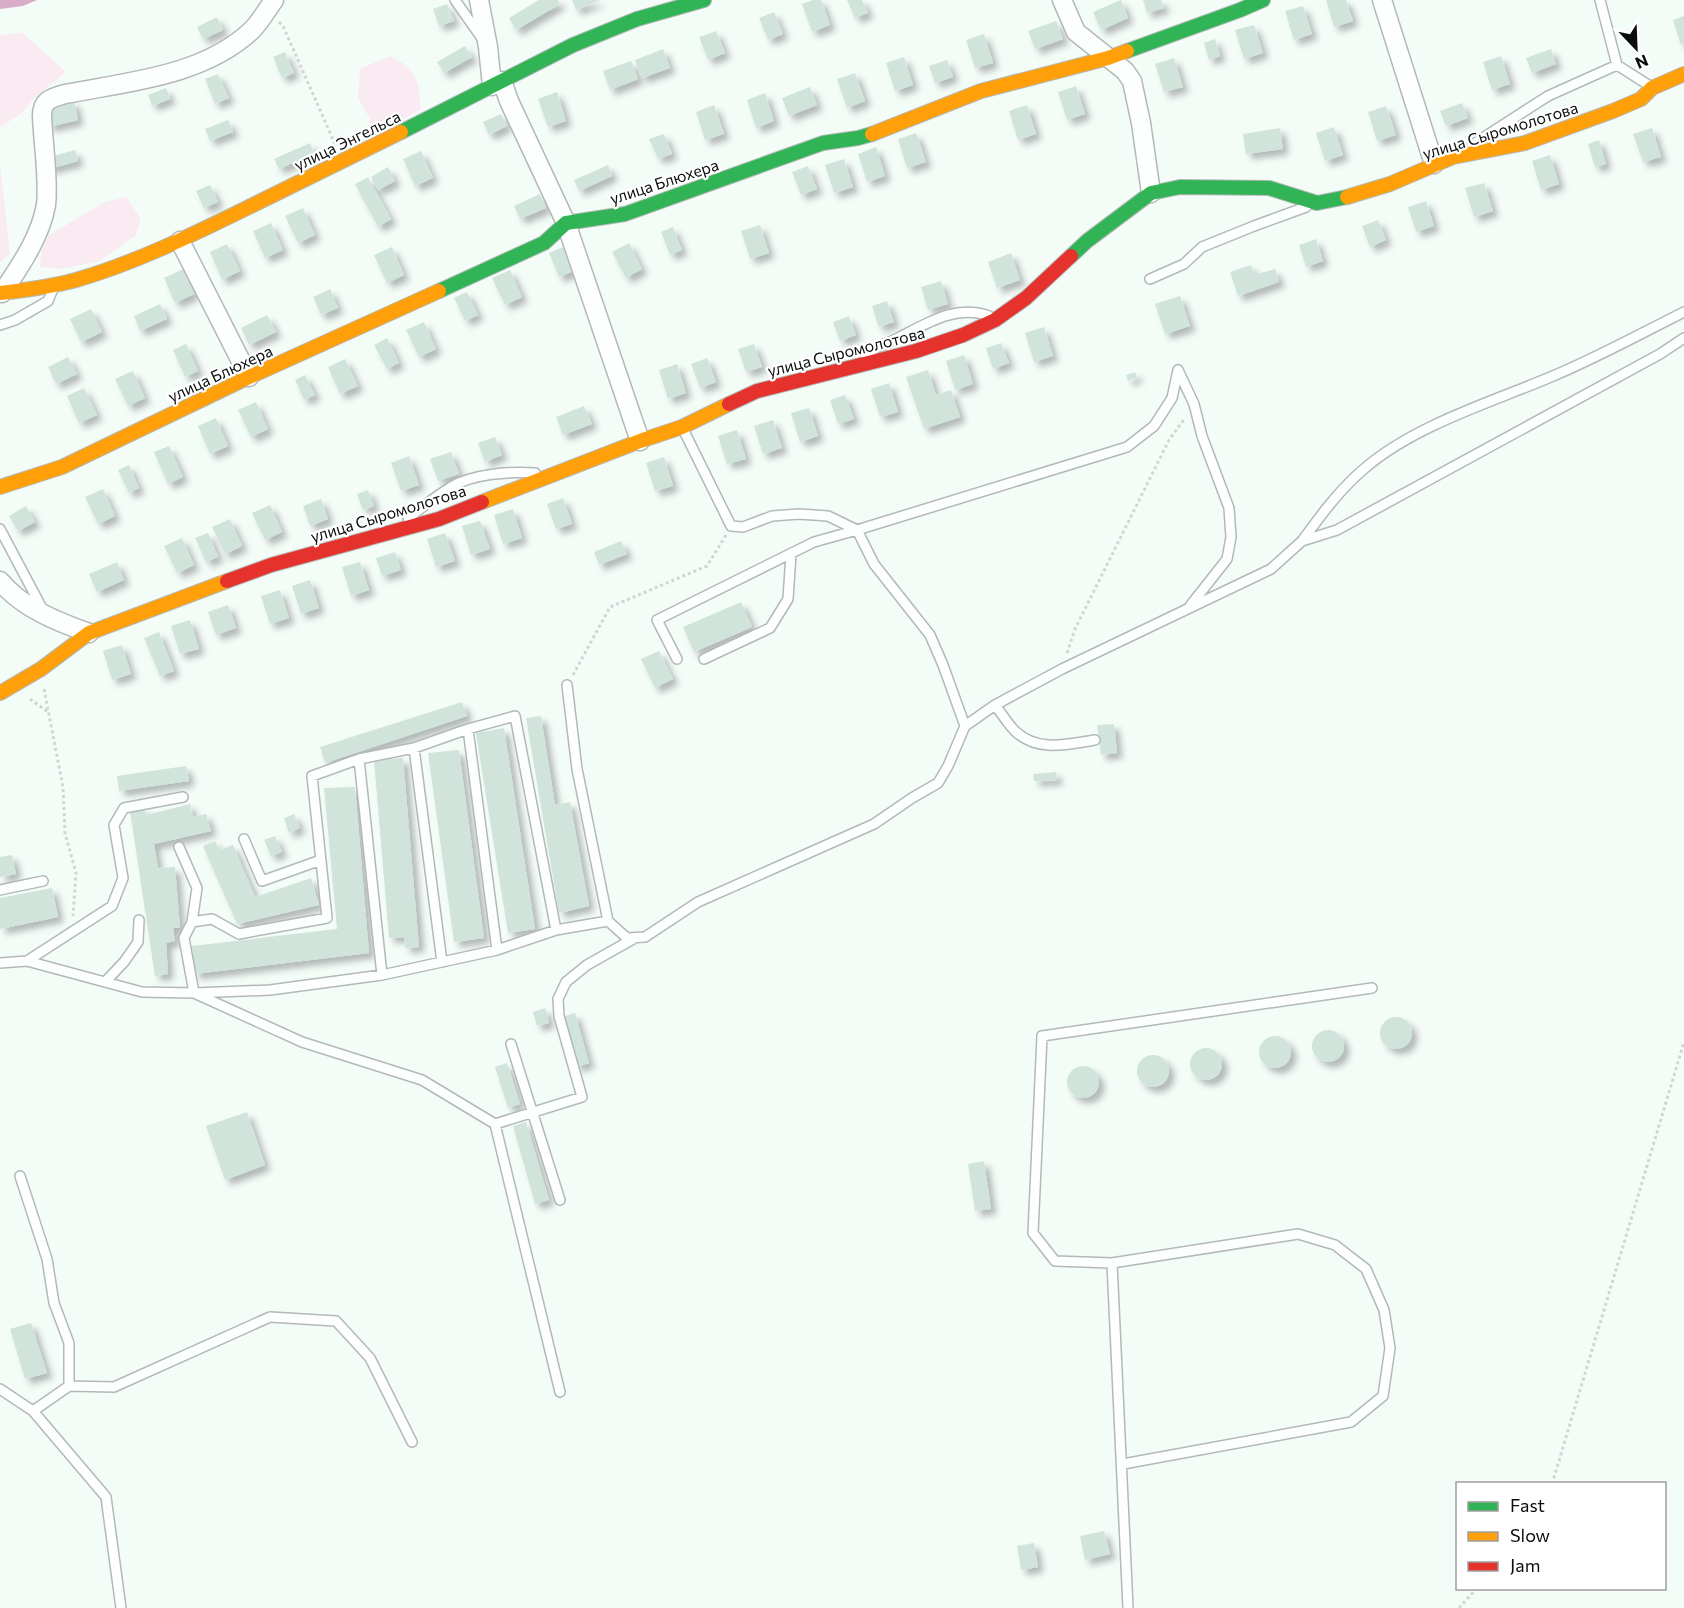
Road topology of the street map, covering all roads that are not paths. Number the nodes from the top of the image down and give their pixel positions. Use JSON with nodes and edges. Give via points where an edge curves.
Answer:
{"nodes":[{"id":1,"x":455,"y":0,"type":"edge"},
{"id":2,"x":479,"y":0,"type":"edge"},
{"id":3,"x":704,"y":0,"type":"edge"},
{"id":4,"x":1062,"y":0,"type":"edge"},
{"id":5,"x":1263,"y":0,"type":"edge"},
{"id":6,"x":1382,"y":0,"type":"edge"},
{"id":7,"x":1600,"y":0,"type":"edge"},
{"id":8,"x":270,"y":5,"type":"edge"},
{"id":9,"x":488,"y":47,"type":"junction"},
{"id":10,"x":1108,"y":58,"type":"junction"},
{"id":11,"x":1617,"y":65,"type":"junction"},
{"id":12,"x":1684,"y":74,"type":"edge"},
{"id":13,"x":497,"y":84,"type":"junction"},
{"id":14,"x":1652,"y":88,"type":"junction"},
{"id":15,"x":1453,"y":157,"type":"junction"},
{"id":16,"x":1434,"y":164,"type":"junction"},
{"id":17,"x":1150,"y":193,"type":"junction"},
{"id":18,"x":1317,"y":203,"type":"junction"},
{"id":19,"x":566,"y":223,"type":"junction"},
{"id":20,"x":180,"y":241,"type":"junction"},
{"id":21,"x":1150,"y":279,"type":"dead end"},
{"id":22,"x":54,"y":286,"type":"junction"},
{"id":23,"x":1,"y":293,"type":"edge"},
{"id":24,"x":1684,"y":312,"type":"edge"},
{"id":25,"x":995,"y":320,"type":"junction"},
{"id":26,"x":0,"y":325,"type":"edge"},
{"id":27,"x":1684,"y":338,"type":"edge"},
{"id":28,"x":838,"y":371,"type":"junction"},
{"id":29,"x":249,"y":377,"type":"junction"},
{"id":30,"x":682,"y":427,"type":"junction"},
{"id":31,"x":640,"y":441,"type":"junction"},
{"id":32,"x":552,"y":475,"type":"junction"},
{"id":33,"x":0,"y":487,"type":"edge"},
{"id":34,"x":0,"y":529,"type":"edge"},
{"id":35,"x":857,"y":530,"type":"junction"},
{"id":36,"x":386,"y":533,"type":"junction"},
{"id":37,"x":1302,"y":541,"type":"junction"},
{"id":38,"x":791,"y":554,"type":"junction"},
{"id":39,"x":0,"y":581,"type":"edge"},
{"id":40,"x":1189,"y":608,"type":"junction"},
{"id":41,"x":47,"y":617,"type":"junction"},
{"id":42,"x":89,"y":633,"type":"junction"},
{"id":43,"x":704,"y":658,"type":"dead end"},
{"id":44,"x":677,"y":659,"type":"dead end"},
{"id":45,"x":567,"y":685,"type":"road end"},
{"id":46,"x":0,"y":693,"type":"edge"},
{"id":47,"x":995,"y":705,"type":"junction"},
{"id":48,"x":965,"y":726,"type":"junction"},
{"id":49,"x":468,"y":729,"type":"junction"},
{"id":50,"x":1095,"y":740,"type":"dead end"},
{"id":51,"x":414,"y":748,"type":"junction"},
{"id":52,"x":358,"y":759,"type":"junction"},
{"id":53,"x":183,"y":797,"type":"dead end"},
{"id":54,"x":244,"y":839,"type":"dead end"},
{"id":55,"x":179,"y":847,"type":"dead end"},
{"id":56,"x":321,"y":860,"type":"junction"},
{"id":57,"x":43,"y":881,"type":"dead end"},
{"id":58,"x":0,"y":890,"type":"edge"},
{"id":59,"x":139,"y":920,"type":"dead end"},
{"id":60,"x":608,"y":921,"type":"junction"},
{"id":61,"x":192,"y":922,"type":"junction"},
{"id":62,"x":556,"y":930,"type":"junction"},
{"id":63,"x":635,"y":938,"type":"junction"},
{"id":64,"x":497,"y":950,"type":"junction"},
{"id":65,"x":27,"y":961,"type":"junction"},
{"id":66,"x":442,"y":962,"type":"junction"},
{"id":67,"x":0,"y":963,"type":"edge"},
{"id":68,"x":382,"y":975,"type":"junction"},
{"id":69,"x":105,"y":982,"type":"junction"},
{"id":70,"x":1372,"y":988,"type":"dead end"},
{"id":71,"x":194,"y":993,"type":"junction"},
{"id":72,"x":511,"y":1044,"type":"dead end"},
{"id":73,"x":533,"y":1112,"type":"junction"},
{"id":74,"x":495,"y":1124,"type":"junction"},
{"id":75,"x":20,"y":1176,"type":"dead end"},
{"id":76,"x":560,"y":1200,"type":"dead end"},
{"id":77,"x":1112,"y":1263,"type":"junction"},
{"id":78,"x":69,"y":1386,"type":"junction"},
{"id":79,"x":0,"y":1389,"type":"edge"},
{"id":80,"x":560,"y":1392,"type":"dead end"},
{"id":81,"x":33,"y":1411,"type":"junction"},
{"id":82,"x":412,"y":1442,"type":"dead end"},
{"id":83,"x":1123,"y":1464,"type":"junction"},
{"id":84,"x":122,"y":1608,"type":"edge"},
{"id":85,"x":1128,"y":1608,"type":"edge"}],
"edges":[{"from":1,"to":9,"type":"lane"},
{"from":2,"to":9,"type":"street"},
{"from":3,"to":13,"type":"street","name":"улица Энгельса","via":[[573,45]]},
{"from":4,"to":10,"type":"street","via":[[1076,33]]},
{"from":5,"to":10,"type":"street","name":"улица Блюхера"},
{"from":6,"to":16,"type":"street"},
{"from":7,"to":11,"type":"lane"},
{"from":8,"to":23,"type":"street","via":[[254,29],[196,65],[46,101],[42,111],[47,194],[43,216],[24,261]]},
{"from":9,"to":13,"type":"street"},
{"from":10,"to":17,"type":"street","via":[[1125,70],[1132,81]]},
{"from":10,"to":19,"type":"street","name":"улица Блюхера","via":[[981,91],[876,133],[823,143],[625,214]]},
{"from":11,"to":14,"type":"lane"},
{"from":11,"to":15,"type":"lane","via":[[1548,96]]},
{"from":12,"to":14,"type":"street","name":"улица Сыромолотова"},
{"from":13,"to":19,"type":"street","via":[[509,101]]},
{"from":13,"to":20,"type":"street","name":"улица Энгельса"},
{"from":14,"to":15,"type":"street","name":"улица Сыромолотова","via":[[1641,99],[1566,129]]},
{"from":15,"to":16,"type":"street","name":"улица Сыромолотова"},
{"from":16,"to":18,"type":"street","name":"улица Сыромолотова","via":[[1390,184]]},
{"from":17,"to":18,"type":"street","name":"улица Сыромолотова","via":[[1180,187],[1269,188]]},
{"from":17,"to":25,"type":"street","name":"улица Сыромолотова"},
{"from":18,"to":21,"type":"lane","via":[[1202,247],[1184,264]]},
{"from":19,"to":29,"type":"street","name":"улица Блюхера","via":[[544,243]]},
{"from":19,"to":31,"type":"street"},
{"from":20,"to":22,"type":"street","name":"улица Энгельса"},
{"from":20,"to":29,"type":"street"},
{"from":22,"to":23,"type":"street","name":"улица Энгельса"},
{"from":22,"to":26,"type":"lane","via":[[48,301]]},
{"from":24,"to":37,"type":"lane","via":[[1599,356],[1460,414],[1400,444],[1365,468],[1328,505]]},
{"from":25,"to":28,"type":"street","name":"улица Сыромолотова","via":[[939,344]]},
{"from":25,"to":28,"type":"lane","via":[[973,313],[938,318],[870,350]]},
{"from":27,"to":37,"type":"lane","via":[[1337,530]]},
{"from":28,"to":30,"type":"street","name":"улица Сыромолотова","via":[[757,391]]},
{"from":29,"to":33,"type":"street","name":"улица Блюхера","via":[[62,467]]},
{"from":30,"to":31,"type":"street","name":"улица Сыромолотова"},
{"from":30,"to":35,"type":"lane","via":[[731,526],[743,527],[772,516],[800,514],[828,516]]},
{"from":31,"to":32,"type":"street","name":"улица Сыромолотова"},
{"from":32,"to":36,"type":"street","name":"улица Сыромолотова","via":[[439,519]]},
{"from":32,"to":36,"type":"lane","via":[[515,472],[453,486]]},
{"from":34,"to":41,"type":"lane"},
{"from":35,"to":38,"type":"lane","via":[[814,542]]},
{"from":35,"to":40,"type":"lane","via":[[1127,447],[1154,426],[1172,398],[1178,370],[1194,404],[1229,508],[1231,537],[1227,559]]},
{"from":35,"to":48,"type":"lane","via":[[874,564],[930,636]]},
{"from":36,"to":42,"type":"street","name":"улица Сыромолотова","via":[[271,565]]},
{"from":37,"to":40,"type":"lane","via":[[1271,569]]},
{"from":38,"to":43,"type":"lane","via":[[788,598],[770,628]]},
{"from":38,"to":44,"type":"lane","via":[[657,620]]},
{"from":39,"to":41,"type":"street"},
{"from":40,"to":47,"type":"lane"},
{"from":41,"to":42,"type":"street"},
{"from":42,"to":46,"type":"street","name":"улица Сыромолотова","via":[[41,669]]},
{"from":45,"to":60,"type":"lane","via":[[577,769]]},
{"from":47,"to":48,"type":"lane"},
{"from":47,"to":50,"type":"lane","via":[[1016,732],[1043,746]]},
{"from":48,"to":63,"type":"lane","via":[[938,783],[874,824],[699,902],[645,937]]},
{"from":49,"to":51,"type":"lane"},
{"from":49,"to":62,"type":"lane","via":[[514,716]]},
{"from":49,"to":64,"type":"lane"},
{"from":51,"to":52,"type":"lane"},
{"from":51,"to":66,"type":"lane"},
{"from":52,"to":56,"type":"lane","via":[[312,776]]},
{"from":52,"to":68,"type":"lane"},
{"from":53,"to":65,"type":"lane","via":[[124,808],[114,825],[123,878],[112,906]]},
{"from":54,"to":56,"type":"lane","via":[[262,881]]},
{"from":55,"to":61,"type":"lane","via":[[197,888]]},
{"from":56,"to":61,"type":"lane","via":[[327,918],[239,934],[212,919]]},
{"from":57,"to":58,"type":"lane"},
{"from":59,"to":69,"type":"lane","via":[[138,942]]},
{"from":60,"to":62,"type":"lane"},
{"from":60,"to":63,"type":"lane","via":[[627,938]]},
{"from":61,"to":71,"type":"lane","via":[[184,938]]},
{"from":62,"to":64,"type":"lane"},
{"from":63,"to":73,"type":"lane","via":[[587,965],[566,982],[558,999],[559,1016],[582,1097]]},
{"from":64,"to":66,"type":"lane"},
{"from":65,"to":67,"type":"lane"},
{"from":65,"to":69,"type":"lane"},
{"from":66,"to":68,"type":"lane"},
{"from":68,"to":71,"type":"lane","via":[[270,990]]},
{"from":69,"to":71,"type":"lane","via":[[142,992]]},
{"from":70,"to":77,"type":"lane","via":[[1042,1036],[1033,1233],[1055,1261]]},
{"from":71,"to":74,"type":"lane","via":[[302,1042],[422,1080]]},
{"from":72,"to":73,"type":"lane"},
{"from":73,"to":74,"type":"lane"},
{"from":73,"to":76,"type":"lane"},
{"from":74,"to":80,"type":"lane"},
{"from":75,"to":78,"type":"lane","via":[[48,1259],[54,1303],[69,1343]]},
{"from":77,"to":83,"type":"lane"},
{"from":77,"to":83,"type":"lane","via":[[1298,1234],[1335,1245],[1366,1269],[1384,1310],[1389,1348],[1383,1396],[1352,1422]]},
{"from":78,"to":81,"type":"lane"},
{"from":78,"to":82,"type":"lane","via":[[114,1387],[270,1317],[336,1321],[370,1358]]},
{"from":79,"to":81,"type":"lane"},
{"from":81,"to":84,"type":"lane","via":[[106,1497]]},
{"from":83,"to":85,"type":"lane"}]}
